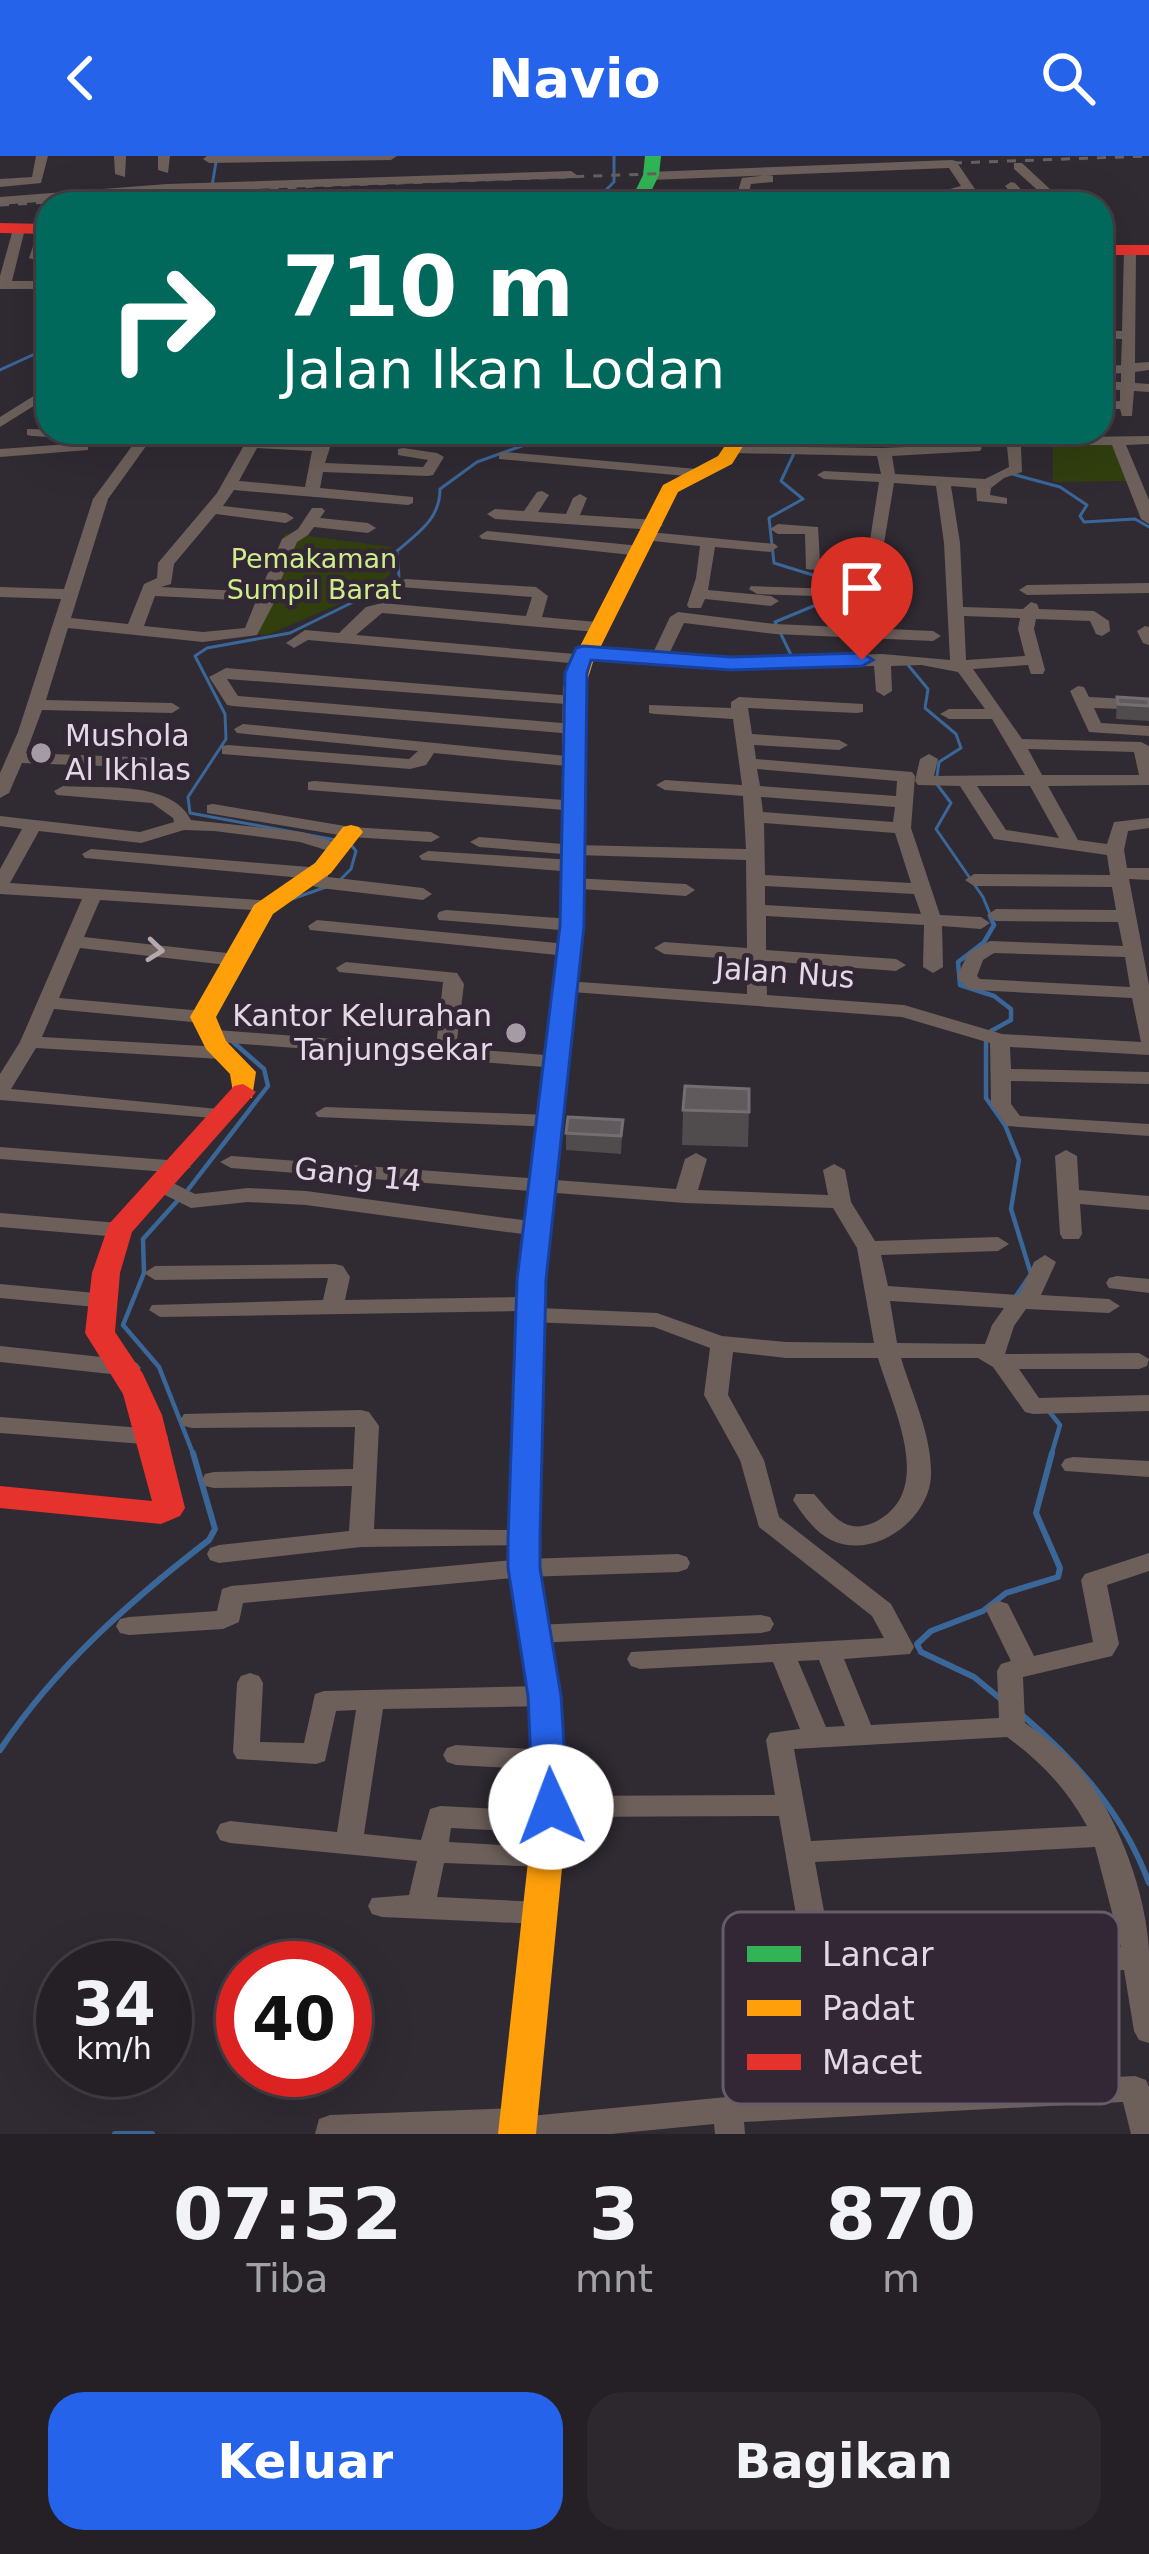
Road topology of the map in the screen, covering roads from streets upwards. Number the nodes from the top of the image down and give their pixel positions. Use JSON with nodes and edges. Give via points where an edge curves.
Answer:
{"nodes":[{"id":1,"x":42,"y":156,"type":"edge"},
{"id":2,"x":120,"y":156,"type":"edge"},
{"id":3,"x":391,"y":156,"type":"edge"},
{"id":4,"x":919,"y":156,"type":"edge"},
{"id":5,"x":357,"y":157,"type":"edge"},
{"id":6,"x":1012,"y":160,"type":"edge"},
{"id":7,"x":564,"y":161,"type":"dead end"},
{"id":8,"x":652,"y":167,"type":"edge"},
{"id":9,"x":121,"y":173,"type":"dead end"},
{"id":10,"x":165,"y":174,"type":"edge"},
{"id":11,"x":571,"y":175,"type":"dead end"},
{"id":12,"x":182,"y":176,"type":"dead end"},
{"id":13,"x":210,"y":177,"type":"edge"},
{"id":14,"x":775,"y":178,"type":"dead end"},
{"id":15,"x":552,"y":179,"type":"dead end"},
{"id":16,"x":0,"y":183,"type":"edge"},
{"id":17,"x":965,"y":183,"type":"junction"},
{"id":18,"x":478,"y":187,"type":"edge"},
{"id":19,"x":1011,"y":187,"type":"dead end"},
{"id":20,"x":112,"y":192,"type":"edge"},
{"id":21,"x":148,"y":192,"type":"edge"},
{"id":22,"x":282,"y":192,"type":"edge"},
{"id":23,"x":392,"y":192,"type":"edge"},
{"id":24,"x":437,"y":192,"type":"edge"},
{"id":25,"x":744,"y":192,"type":"edge"},
{"id":26,"x":949,"y":192,"type":"edge"},
{"id":27,"x":971,"y":192,"type":"edge"},
{"id":28,"x":1016,"y":192,"type":"edge"},
{"id":29,"x":1047,"y":192,"type":"edge"},
{"id":30,"x":21,"y":223,"type":"edge"},
{"id":31,"x":1119,"y":253,"type":"edge"},
{"id":32,"x":36,"y":258,"type":"edge"},
{"id":33,"x":2,"y":285,"type":"edge"},
{"id":34,"x":36,"y":285,"type":"edge"},
{"id":35,"x":1129,"y":301,"type":"junction"},
{"id":36,"x":1149,"y":302,"type":"edge"},
{"id":37,"x":1113,"y":335,"type":"edge"},
{"id":38,"x":1128,"y":336,"type":"junction"},
{"id":39,"x":1149,"y":338,"type":"edge"},
{"id":40,"x":1113,"y":360,"type":"edge"},
{"id":41,"x":1127,"y":364,"type":"junction"},
{"id":42,"x":1149,"y":366,"type":"edge"},
{"id":43,"x":1113,"y":367,"type":"edge"},
{"id":44,"x":1113,"y":385,"type":"edge"},
{"id":45,"x":1126,"y":386,"type":"junction"},
{"id":46,"x":1149,"y":388,"type":"edge"},
{"id":47,"x":36,"y":399,"type":"edge"},
{"id":48,"x":1113,"y":407,"type":"edge"},
{"id":49,"x":0,"y":423,"type":"edge"},
{"id":50,"x":32,"y":432,"type":"dead end"},
{"id":51,"x":36,"y":432,"type":"edge"},
{"id":52,"x":1113,"y":440,"type":"edge"},
{"id":53,"x":1117,"y":440,"type":"junction"},
{"id":54,"x":1149,"y":440,"type":"edge"},
{"id":55,"x":88,"y":444,"type":"edge"},
{"id":56,"x":142,"y":444,"type":"edge"},
{"id":57,"x":252,"y":444,"type":"edge"},
{"id":58,"x":323,"y":444,"type":"edge"},
{"id":59,"x":737,"y":444,"type":"edge"},
{"id":60,"x":750,"y":444,"type":"edge"},
{"id":61,"x":1017,"y":444,"type":"edge"},
{"id":62,"x":415,"y":448,"type":"dead end"},
{"id":63,"x":975,"y":448,"type":"dead end"},
{"id":64,"x":884,"y":452,"type":"junction"},
{"id":65,"x":0,"y":453,"type":"edge"},
{"id":66,"x":818,"y":454,"type":"junction"},
{"id":67,"x":504,"y":456,"type":"dead end"},
{"id":68,"x":319,"y":467,"type":"junction"},
{"id":69,"x":697,"y":473,"type":"junction"},
{"id":70,"x":890,"y":479,"type":"junction"},
{"id":71,"x":943,"y":482,"type":"junction"},
{"id":72,"x":984,"y":484,"type":"junction"},
{"id":73,"x":230,"y":485,"type":"junction"},
{"id":74,"x":318,"y":492,"type":"junction"},
{"id":75,"x":542,"y":495,"type":"dead end"},
{"id":76,"x":580,"y":497,"type":"dead end"},
{"id":77,"x":408,"y":500,"type":"dead end"},
{"id":78,"x":1002,"y":501,"type":"dead end"},
{"id":79,"x":213,"y":509,"type":"junction"},
{"id":80,"x":495,"y":514,"type":"dead end"},
{"id":81,"x":528,"y":517,"type":"junction"},
{"id":82,"x":286,"y":518,"type":"dead end"},
{"id":83,"x":1149,"y":519,"type":"edge"},
{"id":84,"x":571,"y":520,"type":"junction"},
{"id":85,"x":310,"y":522,"type":"junction"},
{"id":86,"x":368,"y":528,"type":"dead end"},
{"id":87,"x":778,"y":529,"type":"dead end"},
{"id":88,"x":487,"y":536,"type":"dead end"},
{"id":89,"x":656,"y":542,"type":"junction"},
{"id":90,"x":708,"y":542,"type":"junction"},
{"id":91,"x":770,"y":547,"type":"dead end"},
{"id":92,"x":872,"y":571,"type":"junction"},
{"id":93,"x":406,"y":584,"type":"dead end"},
{"id":94,"x":1149,"y":588,"type":"edge"},
{"id":95,"x":757,"y":589,"type":"dead end"},
{"id":96,"x":150,"y":591,"type":"junction"},
{"id":97,"x":0,"y":592,"type":"edge"},
{"id":98,"x":69,"y":594,"type":"junction"},
{"id":99,"x":700,"y":594,"type":"junction"},
{"id":100,"x":269,"y":597,"type":"junction"},
{"id":101,"x":807,"y":605,"type":"dead end"},
{"id":102,"x":1032,"y":614,"type":"junction"},
{"id":103,"x":953,"y":617,"type":"junction"},
{"id":104,"x":689,"y":618,"type":"junction"},
{"id":105,"x":533,"y":621,"type":"junction"},
{"id":106,"x":60,"y":622,"type":"junction"},
{"id":107,"x":752,"y":626,"type":"junction"},
{"id":108,"x":134,"y":628,"type":"junction"},
{"id":109,"x":671,"y":628,"type":"junction"},
{"id":110,"x":839,"y":631,"type":"junction"},
{"id":111,"x":1102,"y":631,"type":"dead end"},
{"id":112,"x":934,"y":636,"type":"junction"},
{"id":113,"x":342,"y":639,"type":"junction"},
{"id":114,"x":294,"y":643,"type":"dead end"},
{"id":115,"x":587,"y":646,"type":"junction"},
{"id":116,"x":845,"y":660,"type":"junction"},
{"id":117,"x":920,"y":660,"type":"junction"},
{"id":118,"x":658,"y":661,"type":"junction"},
{"id":119,"x":882,"y":661,"type":"junction"},
{"id":120,"x":770,"y":664,"type":"junction"},
{"id":121,"x":958,"y":664,"type":"junction"},
{"id":122,"x":884,"y":691,"type":"dead end"},
{"id":123,"x":837,"y":694,"type":"dead end"},
{"id":124,"x":778,"y":698,"type":"junction"},
{"id":125,"x":35,"y":705,"type":"junction"},
{"id":126,"x":1149,"y":705,"type":"edge"},
{"id":127,"x":810,"y":706,"type":"junction"},
{"id":128,"x":172,"y":708,"type":"dead end"},
{"id":129,"x":857,"y":708,"type":"dead end"},
{"id":130,"x":655,"y":709,"type":"dead end"},
{"id":131,"x":740,"y":714,"type":"junction"},
{"id":132,"x":949,"y":714,"type":"dead end"},
{"id":133,"x":998,"y":714,"type":"junction"},
{"id":134,"x":574,"y":715,"type":"junction"},
{"id":135,"x":806,"y":727,"type":"dead end"},
{"id":136,"x":243,"y":729,"type":"dead end"},
{"id":137,"x":269,"y":731,"type":"junction"},
{"id":138,"x":328,"y":737,"type":"junction"},
{"id":139,"x":742,"y":739,"type":"junction"},
{"id":140,"x":1145,"y":739,"type":"edge"},
{"id":141,"x":390,"y":742,"type":"junction"},
{"id":142,"x":1016,"y":744,"type":"junction"},
{"id":143,"x":839,"y":746,"type":"dead end"},
{"id":144,"x":429,"y":748,"type":"junction"},
{"id":145,"x":228,"y":750,"type":"dead end"},
{"id":146,"x":258,"y":753,"type":"junction"},
{"id":147,"x":18,"y":758,"type":"junction"},
{"id":148,"x":321,"y":758,"type":"junction"},
{"id":149,"x":929,"y":759,"type":"dead end"},
{"id":150,"x":382,"y":762,"type":"junction"},
{"id":151,"x":578,"y":762,"type":"junction"},
{"id":152,"x":157,"y":763,"type":"dead end"},
{"id":153,"x":745,"y":764,"type":"junction"},
{"id":154,"x":1149,"y":779,"type":"edge"},
{"id":155,"x":966,"y":782,"type":"junction"},
{"id":156,"x":1036,"y":782,"type":"junction"},
{"id":157,"x":665,"y":785,"type":"dead end"},
{"id":158,"x":314,"y":786,"type":"dead end"},
{"id":159,"x":63,"y":791,"type":"dead end"},
{"id":160,"x":750,"y":791,"type":"junction"},
{"id":161,"x":0,"y":792,"type":"edge"},
{"id":162,"x":901,"y":802,"type":"junction"},
{"id":163,"x":577,"y":806,"type":"junction"},
{"id":164,"x":213,"y":808,"type":"dead end"},
{"id":165,"x":755,"y":817,"type":"junction"},
{"id":166,"x":0,"y":821,"type":"edge"},
{"id":167,"x":1149,"y":823,"type":"edge"},
{"id":168,"x":183,"y":825,"type":"junction"},
{"id":169,"x":33,"y":826,"type":"junction"},
{"id":170,"x":902,"y":828,"type":"junction"},
{"id":171,"x":104,"y":833,"type":"junction"},
{"id":172,"x":344,"y":841,"type":"junction"},
{"id":173,"x":479,"y":842,"type":"dead end"},
{"id":174,"x":1072,"y":844,"type":"junction"},
{"id":175,"x":1115,"y":850,"type":"junction"},
{"id":176,"x":91,"y":854,"type":"junction"},
{"id":177,"x":756,"y":855,"type":"junction"},
{"id":178,"x":574,"y":866,"type":"junction"},
{"id":179,"x":1149,"y":874,"type":"edge"},
{"id":180,"x":1120,"y":877,"type":"junction"},
{"id":181,"x":2,"y":879,"type":"edge"},
{"id":182,"x":323,"y":880,"type":"junction"},
{"id":183,"x":756,"y":880,"type":"junction"},
{"id":184,"x":974,"y":880,"type":"dead end"},
{"id":185,"x":924,"y":889,"type":"junction"},
{"id":186,"x":686,"y":890,"type":"dead end"},
{"id":187,"x":69,"y":892,"type":"junction"},
{"id":188,"x":423,"y":894,"type":"dead end"},
{"id":189,"x":93,"y":895,"type":"junction"},
{"id":190,"x":266,"y":905,"type":"junction"},
{"id":191,"x":758,"y":910,"type":"junction"},
{"id":192,"x":446,"y":916,"type":"dead end"},
{"id":193,"x":1129,"y":916,"type":"junction"},
{"id":194,"x":933,"y":922,"type":"junction"},
{"id":195,"x":317,"y":926,"type":"dead end"},
{"id":196,"x":570,"y":938,"type":"junction"},
{"id":197,"x":74,"y":942,"type":"junction"},
{"id":198,"x":664,"y":948,"type":"dead end"},
{"id":199,"x":1135,"y":952,"type":"junction"},
{"id":200,"x":759,"y":956,"type":"junction"},
{"id":201,"x":236,"y":960,"type":"junction"},
{"id":202,"x":896,"y":965,"type":"dead end"},
{"id":203,"x":933,"y":967,"type":"dead end"},
{"id":204,"x":346,"y":968,"type":"dead end"},
{"id":205,"x":566,"y":987,"type":"junction"},
{"id":206,"x":1140,"y":993,"type":"junction"},
{"id":207,"x":757,"y":1001,"type":"junction"},
{"id":208,"x":48,"y":1003,"type":"junction"},
{"id":209,"x":218,"y":1036,"type":"junction"},
{"id":210,"x":992,"y":1038,"type":"junction"},
{"id":211,"x":1149,"y":1040,"type":"edge"},
{"id":212,"x":30,"y":1042,"type":"junction"},
{"id":213,"x":1149,"y":1049,"type":"edge"},
{"id":214,"x":445,"y":1057,"type":"junction"},
{"id":215,"x":558,"y":1062,"type":"junction"},
{"id":216,"x":1001,"y":1075,"type":"junction"},
{"id":217,"x":1149,"y":1078,"type":"edge"},
{"id":218,"x":0,"y":1092,"type":"edge"},
{"id":219,"x":326,"y":1113,"type":"dead end"},
{"id":220,"x":218,"y":1115,"type":"junction"},
{"id":221,"x":552,"y":1121,"type":"junction"},
{"id":222,"x":1149,"y":1130,"type":"edge"},
{"id":223,"x":0,"y":1153,"type":"edge"},
{"id":224,"x":1066,"y":1156,"type":"dead end"},
{"id":225,"x":696,"y":1159,"type":"dead end"},
{"id":226,"x":231,"y":1162,"type":"dead end"},
{"id":227,"x":834,"y":1170,"type":"dead end"},
{"id":228,"x":543,"y":1184,"type":"junction"},
{"id":229,"x":177,"y":1187,"type":"junction"},
{"id":230,"x":685,"y":1196,"type":"junction"},
{"id":231,"x":1068,"y":1196,"type":"junction"},
{"id":232,"x":840,"y":1202,"type":"junction"},
{"id":233,"x":1149,"y":1203,"type":"edge"},
{"id":234,"x":0,"y":1220,"type":"edge"},
{"id":235,"x":537,"y":1229,"type":"junction"},
{"id":236,"x":119,"y":1230,"type":"junction"},
{"id":237,"x":1071,"y":1234,"type":"dead end"},
{"id":238,"x":998,"y":1244,"type":"dead end"},
{"id":239,"x":868,"y":1248,"type":"junction"},
{"id":240,"x":1046,"y":1262,"type":"dead end"},
{"id":241,"x":155,"y":1273,"type":"dead end"},
{"id":242,"x":1149,"y":1286,"type":"edge"},
{"id":243,"x":0,"y":1291,"type":"edge"},
{"id":244,"x":880,"y":1293,"type":"junction"},
{"id":245,"x":106,"y":1301,"type":"junction"},
{"id":246,"x":332,"y":1308,"type":"junction"},
{"id":247,"x":1013,"y":1308,"type":"junction"},
{"id":248,"x":160,"y":1310,"type":"dead end"},
{"id":249,"x":530,"y":1310,"type":"junction"},
{"id":250,"x":714,"y":1342,"type":"junction"},
{"id":251,"x":888,"y":1353,"type":"junction"},
{"id":252,"x":0,"y":1354,"type":"edge"},
{"id":253,"x":1006,"y":1360,"type":"junction"},
{"id":254,"x":1139,"y":1361,"type":"dead end"},
{"id":255,"x":129,"y":1368,"type":"junction"},
{"id":256,"x":1149,"y":1402,"type":"edge"},
{"id":257,"x":192,"y":1420,"type":"dead end"},
{"id":258,"x":0,"y":1425,"type":"edge"},
{"id":259,"x":156,"y":1437,"type":"junction"},
{"id":260,"x":1073,"y":1465,"type":"dead end"},
{"id":261,"x":1149,"y":1469,"type":"edge"},
{"id":262,"x":364,"y":1477,"type":"junction"},
{"id":263,"x":214,"y":1480,"type":"dead end"},
{"id":264,"x":0,"y":1498,"type":"edge"},
{"id":265,"x":805,"y":1500,"type":"dead end"},
{"id":266,"x":361,"y":1538,"type":"junction"},
{"id":267,"x":524,"y":1539,"type":"junction"},
{"id":268,"x":219,"y":1554,"type":"dead end"},
{"id":269,"x":1149,"y":1562,"type":"edge"},
{"id":270,"x":678,"y":1563,"type":"dead end"},
{"id":271,"x":524,"y":1568,"type":"junction"},
{"id":272,"x":999,"y":1610,"type":"dead end"},
{"id":273,"x":761,"y":1624,"type":"dead end"},
{"id":274,"x":129,"y":1626,"type":"dead end"},
{"id":275,"x":535,"y":1634,"type":"junction"},
{"id":276,"x":829,"y":1653,"type":"junction"},
{"id":277,"x":783,"y":1655,"type":"junction"},
{"id":278,"x":640,"y":1659,"type":"dead end"},
{"id":279,"x":1026,"y":1666,"type":"junction"},
{"id":280,"x":250,"y":1683,"type":"dead end"},
{"id":281,"x":544,"y":1696,"type":"junction"},
{"id":282,"x":371,"y":1700,"type":"junction"},
{"id":283,"x":1012,"y":1717,"type":"junction"},
{"id":284,"x":861,"y":1734,"type":"junction"},
{"id":285,"x":816,"y":1736,"type":"junction"},
{"id":286,"x":456,"y":1755,"type":"dead end"},
{"id":287,"x":550,"y":1760,"type":"junction"},
{"id":288,"x":789,"y":1805,"type":"junction"},
{"id":289,"x":549,"y":1814,"type":"junction"},
{"id":290,"x":230,"y":1832,"type":"dead end"},
{"id":291,"x":1104,"y":1835,"type":"junction"},
{"id":292,"x":349,"y":1842,"type":"junction"},
{"id":293,"x":432,"y":1852,"type":"junction"},
{"id":294,"x":800,"y":1852,"type":"junction"},
{"id":295,"x":545,"y":1856,"type":"junction"},
{"id":296,"x":1140,"y":1903,"type":"edge"},
{"id":297,"x":382,"y":1906,"type":"dead end"},
{"id":298,"x":421,"y":1907,"type":"junction"},
{"id":299,"x":810,"y":1912,"type":"edge"},
{"id":300,"x":539,"y":1913,"type":"junction"},
{"id":301,"x":1135,"y":1958,"type":"junction"},
{"id":302,"x":1119,"y":1959,"type":"edge"},
{"id":303,"x":1146,"y":2000,"type":"edge"},
{"id":304,"x":1149,"y":2031,"type":"edge"},
{"id":305,"x":1142,"y":2084,"type":"edge"},
{"id":306,"x":924,"y":2104,"type":"edge"},
{"id":307,"x":728,"y":2122,"type":"edge"},
{"id":308,"x":518,"y":2128,"type":"edge"},
{"id":309,"x":330,"y":2134,"type":"edge"},
{"id":310,"x":1146,"y":2134,"type":"edge"}],
"edges":[{"from":1,"to":16,"type":"street","via":[[36,180]]},
{"from":2,"to":9,"type":"street"},
{"from":3,"to":5,"type":"street"},
{"from":4,"to":8,"type":"street"},
{"from":5,"to":13,"type":"street"},
{"from":6,"to":29,"type":"street"},
{"from":7,"to":18,"type":"street"},
{"from":8,"to":17,"type":"street","via":[[826,170],[837,183]]},
{"from":10,"to":13,"type":"street"},
{"from":10,"to":20,"type":"street"},
{"from":11,"to":18,"type":"street"},
{"from":12,"to":13,"type":"street"},
{"from":13,"to":18,"type":"street"},
{"from":13,"to":21,"type":"street"},
{"from":13,"to":22,"type":"street"},
{"from":14,"to":25,"type":"street","via":[[747,180]]},
{"from":15,"to":18,"type":"street"},
{"from":17,"to":26,"type":"street"},
{"from":17,"to":27,"type":"street"},
{"from":18,"to":23,"type":"street"},
{"from":18,"to":24,"type":"street"},
{"from":19,"to":28,"type":"street"},
{"from":30,"to":32,"type":"street"},
{"from":30,"to":33,"type":"street"},
{"from":31,"to":35,"type":"street"},
{"from":33,"to":34,"type":"street"},
{"from":35,"to":36,"type":"street"},
{"from":35,"to":38,"type":"street"},
{"from":37,"to":38,"type":"street"},
{"from":38,"to":39,"type":"street"},
{"from":38,"to":41,"type":"street"},
{"from":40,"to":41,"type":"street"},
{"from":41,"to":42,"type":"street"},
{"from":41,"to":43,"type":"street"},
{"from":41,"to":45,"type":"street"},
{"from":44,"to":45,"type":"street"},
{"from":45,"to":46,"type":"street"},
{"from":45,"to":48,"type":"street","via":[[1127,409]]},
{"from":47,"to":49,"type":"street"},
{"from":50,"to":51,"type":"street"},
{"from":52,"to":53,"type":"street"},
{"from":53,"to":54,"type":"street"},
{"from":53,"to":83,"type":"street"},
{"from":55,"to":65,"type":"street"},
{"from":56,"to":98,"type":"street","via":[[101,499]]},
{"from":57,"to":73,"type":"street"},
{"from":58,"to":68,"type":"street"},
{"from":59,"to":69,"type":"street"},
{"from":60,"to":66,"type":"street"},
{"from":61,"to":72,"type":"street","via":[[1007,472]]},
{"from":62,"to":68,"type":"street","via":[[437,456],[430,471]]},
{"from":63,"to":64,"type":"street"},
{"from":64,"to":66,"type":"street"},
{"from":64,"to":70,"type":"street"},
{"from":66,"to":70,"type":"street","via":[[823,483]]},
{"from":67,"to":69,"type":"street"},
{"from":68,"to":74,"type":"street"},
{"from":69,"to":89,"type":"street","via":[[670,489]]},
{"from":70,"to":71,"type":"street"},
{"from":70,"to":92,"type":"street"},
{"from":71,"to":72,"type":"street"},
{"from":71,"to":103,"type":"street"},
{"from":72,"to":78,"type":"street","via":[[982,498]]},
{"from":73,"to":74,"type":"street"},
{"from":73,"to":79,"type":"street"},
{"from":74,"to":77,"type":"street"},
{"from":74,"to":85,"type":"street"},
{"from":75,"to":81,"type":"street"},
{"from":76,"to":84,"type":"street"},
{"from":79,"to":82,"type":"street"},
{"from":79,"to":96,"type":"street"},
{"from":80,"to":81,"type":"street"},
{"from":81,"to":84,"type":"street"},
{"from":84,"to":89,"type":"street"},
{"from":85,"to":86,"type":"street"},
{"from":85,"to":100,"type":"street","via":[[290,539]]},
{"from":87,"to":92,"type":"street","via":[[814,530],[812,566]]},
{"from":88,"to":89,"type":"street"},
{"from":89,"to":90,"type":"street"},
{"from":89,"to":115,"type":"street"},
{"from":90,"to":91,"type":"street"},
{"from":90,"to":99,"type":"street"},
{"from":92,"to":95,"type":"street","via":[[870,594]]},
{"from":93,"to":105,"type":"street","via":[[536,592]]},
{"from":94,"to":102,"type":"street","via":[[1026,586]]},
{"from":96,"to":100,"type":"street"},
{"from":96,"to":108,"type":"street"},
{"from":97,"to":98,"type":"street"},
{"from":98,"to":106,"type":"street"},
{"from":99,"to":101,"type":"street"},
{"from":99,"to":104,"type":"street"},
{"from":100,"to":108,"type":"street","via":[[251,632],[210,638]]},
{"from":102,"to":103,"type":"street"},
{"from":102,"to":111,"type":"street","via":[[1094,616]]},
{"from":102,"to":121,"type":"street","via":[[1026,629],[1036,665]]},
{"from":103,"to":112,"type":"street"},
{"from":103,"to":121,"type":"street"},
{"from":104,"to":107,"type":"street"},
{"from":104,"to":109,"type":"street","via":[[675,618]]},
{"from":105,"to":113,"type":"street","via":[[376,608]]},
{"from":105,"to":115,"type":"street"},
{"from":106,"to":108,"type":"street"},
{"from":106,"to":125,"type":"street"},
{"from":107,"to":109,"type":"street","via":[[742,637]]},
{"from":107,"to":110,"type":"street"},
{"from":109,"to":118,"type":"street"},
{"from":110,"to":112,"type":"street"},
{"from":110,"to":116,"type":"street"},
{"from":112,"to":117,"type":"street"},
{"from":113,"to":114,"type":"street","via":[[304,635]]},
{"from":113,"to":115,"type":"street"},
{"from":115,"to":118,"type":"street"},
{"from":115,"to":134,"type":"street"},
{"from":116,"to":119,"type":"street"},
{"from":116,"to":120,"type":"street"},
{"from":117,"to":119,"type":"street"},
{"from":117,"to":121,"type":"street"},
{"from":118,"to":120,"type":"street"},
{"from":119,"to":122,"type":"street"},
{"from":120,"to":124,"type":"street"},
{"from":121,"to":133,"type":"street"},
{"from":123,"to":124,"type":"street"},
{"from":124,"to":127,"type":"street"},
{"from":124,"to":131,"type":"street","via":[[740,701]]},
{"from":125,"to":128,"type":"street"},
{"from":125,"to":147,"type":"street"},
{"from":126,"to":140,"type":"street","via":[[1080,696],[1095,728]]},
{"from":127,"to":129,"type":"street"},
{"from":127,"to":135,"type":"street"},
{"from":130,"to":131,"type":"street"},
{"from":131,"to":139,"type":"street"},
{"from":132,"to":133,"type":"street"},
{"from":133,"to":142,"type":"street"},
{"from":134,"to":134,"type":"street","via":[[226,673],[217,677],[233,701]]},
{"from":134,"to":151,"type":"street"},
{"from":136,"to":137,"type":"street"},
{"from":137,"to":138,"type":"street"},
{"from":137,"to":146,"type":"street"},
{"from":138,"to":141,"type":"street"},
{"from":138,"to":148,"type":"street"},
{"from":139,"to":143,"type":"street"},
{"from":139,"to":153,"type":"street"},
{"from":140,"to":142,"type":"street"},
{"from":140,"to":154,"type":"street"},
{"from":141,"to":144,"type":"street"},
{"from":141,"to":150,"type":"street"},
{"from":142,"to":156,"type":"street"},
{"from":144,"to":150,"type":"street","via":[[415,764]]},
{"from":144,"to":151,"type":"street"},
{"from":145,"to":146,"type":"street"},
{"from":146,"to":148,"type":"street"},
{"from":147,"to":152,"type":"street"},
{"from":147,"to":161,"type":"street"},
{"from":148,"to":150,"type":"street"},
{"from":149,"to":155,"type":"street","via":[[923,780]]},
{"from":151,"to":163,"type":"street"},
{"from":153,"to":160,"type":"street"},
{"from":153,"to":162,"type":"street","via":[[900,773],[907,780]]},
{"from":154,"to":156,"type":"street"},
{"from":155,"to":156,"type":"street"},
{"from":155,"to":174,"type":"street","via":[[1000,835]]},
{"from":156,"to":174,"type":"street"},
{"from":157,"to":160,"type":"street"},
{"from":158,"to":163,"type":"street"},
{"from":159,"to":168,"type":"street","via":[[163,800]]},
{"from":160,"to":162,"type":"street"},
{"from":160,"to":165,"type":"street"},
{"from":162,"to":170,"type":"street"},
{"from":163,"to":178,"type":"street"},
{"from":164,"to":172,"type":"street"},
{"from":165,"to":170,"type":"street"},
{"from":165,"to":177,"type":"street"},
{"from":166,"to":169,"type":"street"},
{"from":167,"to":175,"type":"street","via":[[1120,826]]},
{"from":168,"to":171,"type":"street","via":[[155,837]]},
{"from":168,"to":172,"type":"street"},
{"from":169,"to":171,"type":"street"},
{"from":169,"to":181,"type":"street"},
{"from":170,"to":185,"type":"street"},
{"from":171,"to":176,"type":"street"},
{"from":172,"to":178,"type":"street"},
{"from":172,"to":182,"type":"street"},
{"from":173,"to":178,"type":"street"},
{"from":174,"to":175,"type":"street"},
{"from":175,"to":180,"type":"street"},
{"from":176,"to":182,"type":"street"},
{"from":176,"to":187,"type":"street"},
{"from":177,"to":178,"type":"street"},
{"from":177,"to":183,"type":"street"},
{"from":178,"to":186,"type":"street"},
{"from":178,"to":196,"type":"street"},
{"from":179,"to":180,"type":"street"},
{"from":180,"to":184,"type":"street"},
{"from":180,"to":193,"type":"street"},
{"from":181,"to":187,"type":"street"},
{"from":182,"to":188,"type":"street"},
{"from":182,"to":190,"type":"street"},
{"from":183,"to":185,"type":"street"},
{"from":183,"to":191,"type":"street"},
{"from":185,"to":194,"type":"street"},
{"from":187,"to":189,"type":"street"},
{"from":189,"to":190,"type":"street"},
{"from":189,"to":197,"type":"street"},
{"from":190,"to":201,"type":"street"},
{"from":191,"to":194,"type":"street"},
{"from":191,"to":200,"type":"street"},
{"from":192,"to":196,"type":"street"},
{"from":193,"to":194,"type":"street"},
{"from":193,"to":199,"type":"street"},
{"from":194,"to":203,"type":"street"},
{"from":195,"to":196,"type":"street"},
{"from":196,"to":205,"type":"street"},
{"from":197,"to":201,"type":"street","one_way":true},
{"from":197,"to":208,"type":"street"},
{"from":198,"to":200,"type":"street"},
{"from":199,"to":206,"type":"street"},
{"from":199,"to":206,"type":"street","via":[[990,947],[975,957],[968,977],[984,986]]},
{"from":200,"to":202,"type":"street"},
{"from":200,"to":207,"type":"street"},
{"from":201,"to":209,"type":"street"},
{"from":204,"to":214,"type":"street","via":[[450,976]]},
{"from":205,"to":207,"type":"street","name":"Jalan Nus"},
{"from":205,"to":215,"type":"street"},
{"from":206,"to":211,"type":"street"},
{"from":207,"to":210,"type":"street","name":"Jalan Nus","via":[[904,1011]]},
{"from":208,"to":209,"type":"street"},
{"from":208,"to":212,"type":"street"},
{"from":209,"to":212,"type":"street"},
{"from":209,"to":214,"type":"street"},
{"from":209,"to":220,"type":"street","via":[[237,1062],[244,1091]]},
{"from":210,"to":213,"type":"street","name":"Jalan Nus"},
{"from":210,"to":216,"type":"street"},
{"from":212,"to":218,"type":"street"},
{"from":214,"to":215,"type":"street"},
{"from":215,"to":221,"type":"street"},
{"from":216,"to":217,"type":"street"},
{"from":216,"to":222,"type":"street","via":[[1001,1104],[1014,1122]]},
{"from":218,"to":220,"type":"street"},
{"from":219,"to":221,"type":"street"},
{"from":220,"to":229,"type":"street"},
{"from":221,"to":228,"type":"street"},
{"from":223,"to":229,"type":"street","name":"Gang 14"},
{"from":224,"to":231,"type":"street"},
{"from":225,"to":230,"type":"street"},
{"from":226,"to":228,"type":"street"},
{"from":227,"to":232,"type":"street"},
{"from":228,"to":230,"type":"street"},
{"from":228,"to":235,"type":"street"},
{"from":229,"to":235,"type":"street","name":"Gang 14"},
{"from":229,"to":236,"type":"street"},
{"from":230,"to":232,"type":"street"},
{"from":231,"to":233,"type":"street"},
{"from":231,"to":237,"type":"street"},
{"from":232,"to":239,"type":"street"},
{"from":234,"to":236,"type":"street"},
{"from":235,"to":249,"type":"street"},
{"from":236,"to":245,"type":"street"},
{"from":238,"to":239,"type":"street"},
{"from":239,"to":244,"type":"street"},
{"from":240,"to":247,"type":"street"},
{"from":241,"to":246,"type":"street","via":[[335,1271]]},
{"from":242,"to":247,"type":"street"},
{"from":243,"to":245,"type":"street"},
{"from":244,"to":247,"type":"street"},
{"from":244,"to":251,"type":"street"},
{"from":245,"to":255,"type":"street","via":[[100,1333]]},
{"from":246,"to":248,"type":"street"},
{"from":246,"to":249,"type":"street"},
{"from":247,"to":253,"type":"street"},
{"from":249,"to":250,"type":"street","via":[[657,1320]]},
{"from":249,"to":267,"type":"street"},
{"from":250,"to":251,"type":"street"},
{"from":250,"to":276,"type":"street","via":[[716,1395],[752,1460],[768,1521],[882,1610],[900,1641],[890,1651]]},
{"from":251,"to":253,"type":"street"},
{"from":251,"to":265,"type":"street","via":[[920,1465],[910,1513],[845,1539]]},
{"from":252,"to":255,"type":"street"},
{"from":253,"to":254,"type":"street"},
{"from":253,"to":256,"type":"street","via":[[1026,1400],[1046,1407]]},
{"from":255,"to":259,"type":"street"},
{"from":257,"to":262,"type":"street","via":[[358,1417],[367,1426]]},
{"from":258,"to":259,"type":"street"},
{"from":259,"to":264,"type":"street","via":[[171,1505],[164,1513]]},
{"from":260,"to":261,"type":"street"},
{"from":262,"to":263,"type":"street"},
{"from":262,"to":266,"type":"street"},
{"from":266,"to":267,"type":"street"},
{"from":266,"to":268,"type":"street"},
{"from":267,"to":271,"type":"street"},
{"from":269,"to":279,"type":"street","via":[[1094,1580],[1103,1649]]},
{"from":270,"to":271,"type":"street"},
{"from":271,"to":274,"type":"street","via":[[231,1595],[223,1620]]},
{"from":271,"to":275,"type":"street"},
{"from":272,"to":279,"type":"street"},
{"from":273,"to":275,"type":"street"},
{"from":275,"to":281,"type":"street"},
{"from":276,"to":277,"type":"street"},
{"from":276,"to":284,"type":"street"},
{"from":277,"to":278,"type":"street"},
{"from":277,"to":285,"type":"street"},
{"from":279,"to":283,"type":"street","via":[[1009,1672]]},
{"from":280,"to":282,"type":"street","via":[[246,1752],[316,1754],[324,1701]]},
{"from":281,"to":282,"type":"street"},
{"from":281,"to":287,"type":"street"},
{"from":282,"to":292,"type":"street"},
{"from":283,"to":284,"type":"street"},
{"from":283,"to":291,"type":"street","via":[[1072,1780]]},
{"from":284,"to":285,"type":"street"},
{"from":285,"to":288,"type":"street","via":[[777,1742]]},
{"from":286,"to":287,"type":"street"},
{"from":287,"to":289,"type":"street"},
{"from":288,"to":289,"type":"street"},
{"from":288,"to":294,"type":"street"},
{"from":289,"to":293,"type":"street","via":[[442,1816]]},
{"from":289,"to":295,"type":"street"},
{"from":290,"to":292,"type":"street"},
{"from":291,"to":294,"type":"street"},
{"from":291,"to":296,"type":"street"},
{"from":292,"to":293,"type":"street"},
{"from":293,"to":295,"type":"street"},
{"from":293,"to":298,"type":"street"},
{"from":294,"to":299,"type":"street"},
{"from":295,"to":300,"type":"street"},
{"from":296,"to":301,"type":"street"},
{"from":297,"to":298,"type":"street"},
{"from":298,"to":300,"type":"street"},
{"from":300,"to":308,"type":"street"},
{"from":301,"to":302,"type":"street"},
{"from":301,"to":303,"type":"street"},
{"from":303,"to":304,"type":"street"},
{"from":305,"to":310,"type":"street"},
{"from":306,"to":307,"type":"street"},
{"from":307,"to":308,"type":"street"},
{"from":308,"to":309,"type":"street"}]}
